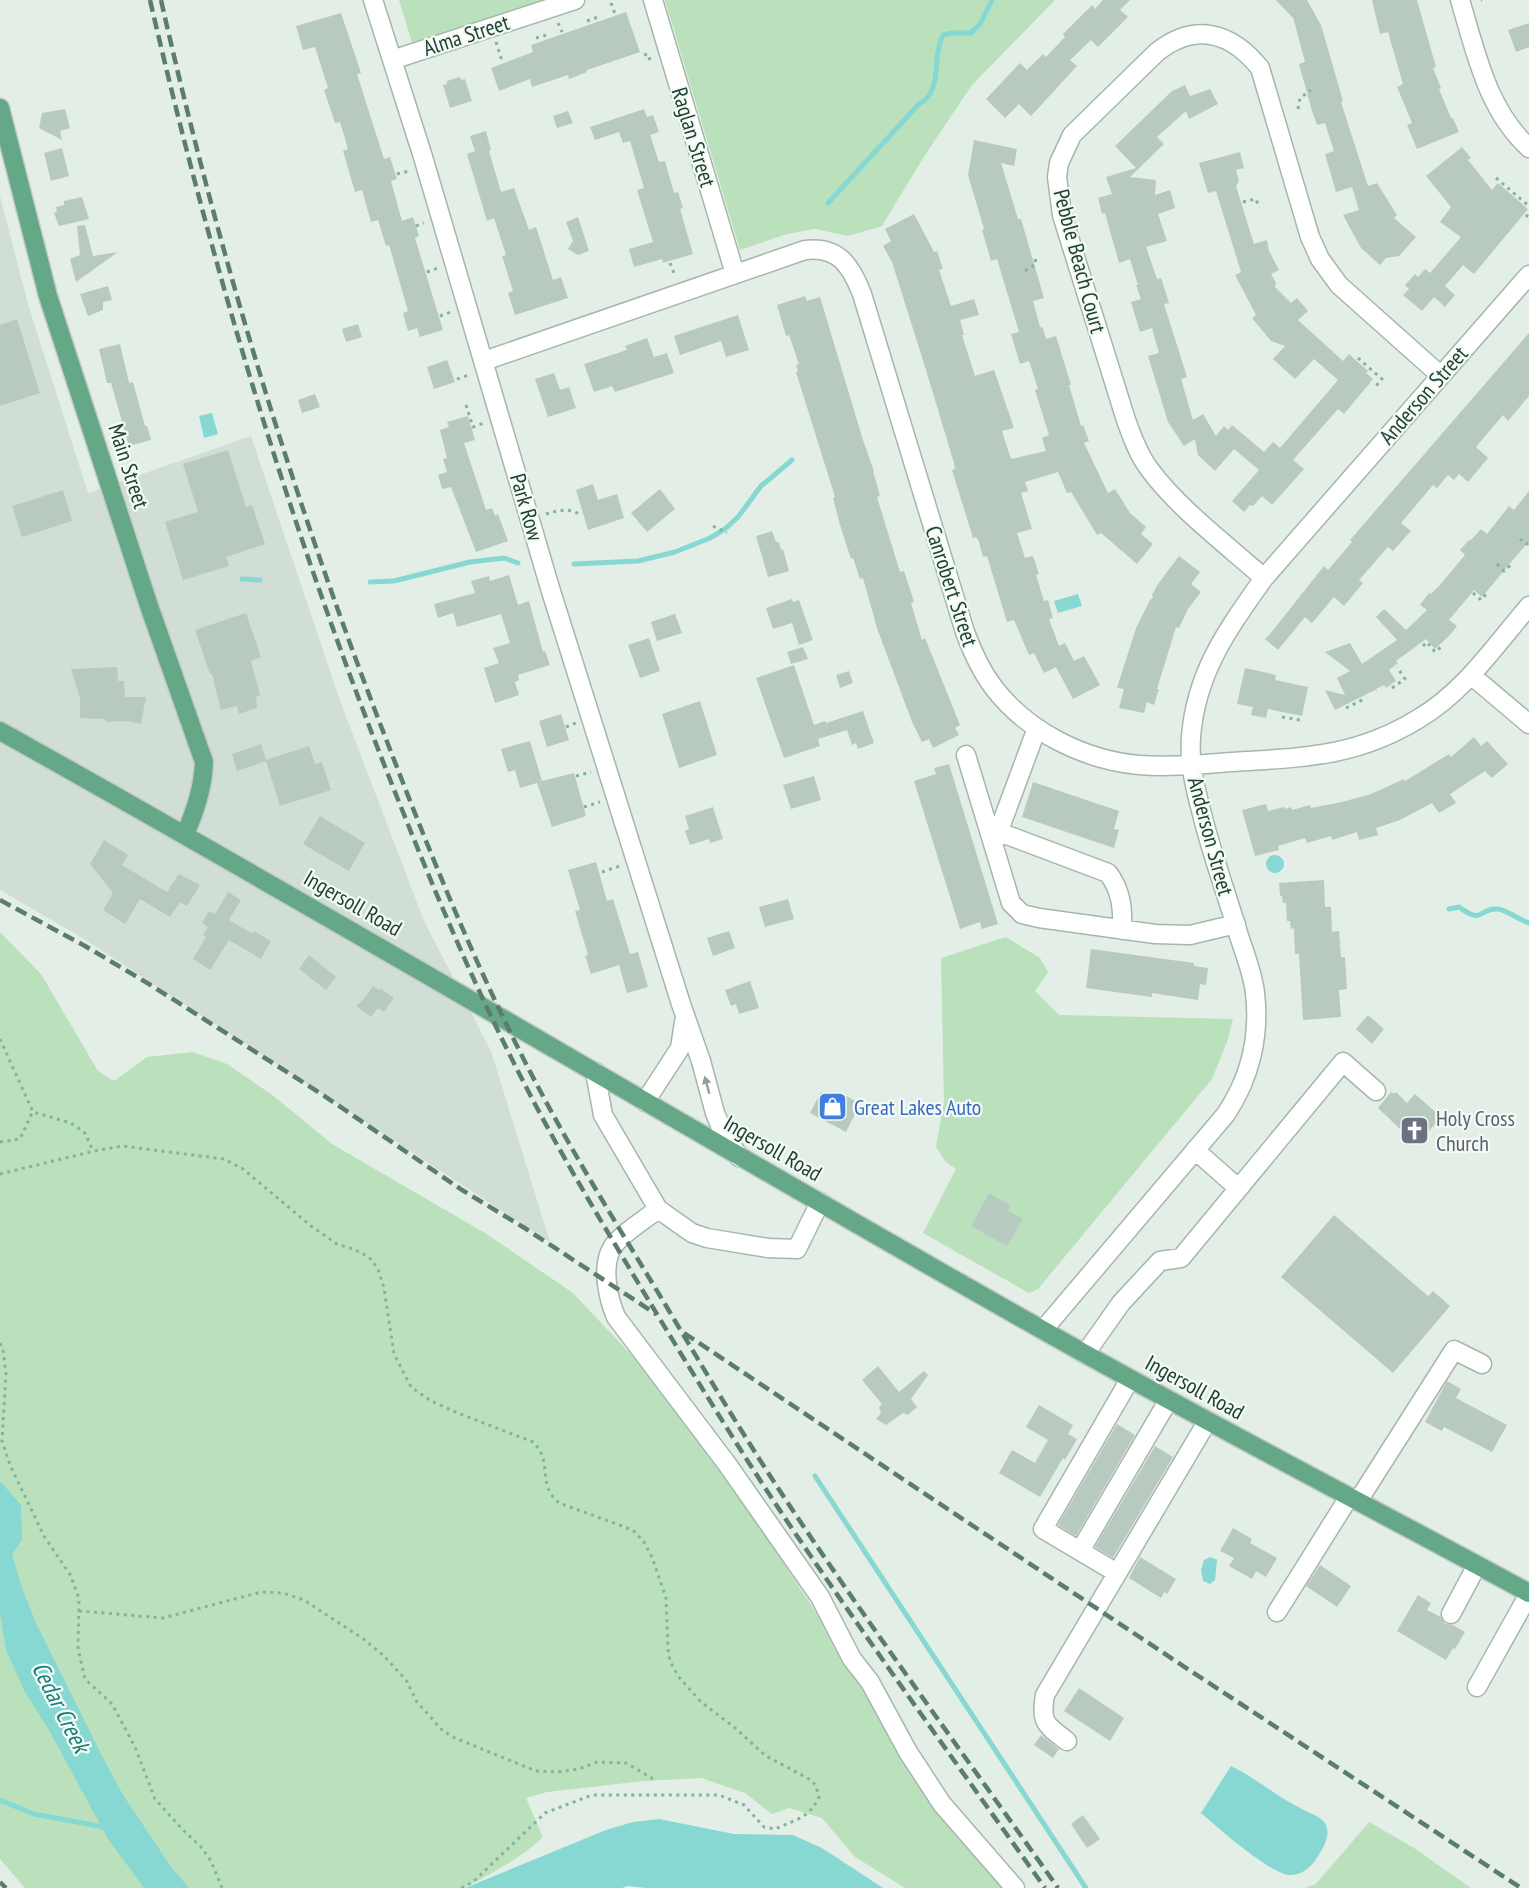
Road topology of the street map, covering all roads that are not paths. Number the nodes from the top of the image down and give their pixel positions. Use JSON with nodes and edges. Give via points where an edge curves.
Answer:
{"nodes":[{"id":1,"x":373,"y":0,"type":"edge"},
{"id":2,"x":652,"y":0,"type":"edge"},
{"id":3,"x":1460,"y":0,"type":"edge"},
{"id":4,"x":580,"y":6,"type":"edge"},
{"id":5,"x":392,"y":60,"type":"junction"},
{"id":6,"x":0,"y":108,"type":"edge"},
{"id":7,"x":3,"y":135,"type":"edge"},
{"id":8,"x":1529,"y":148,"type":"edge"},
{"id":9,"x":735,"y":274,"type":"junction"},
{"id":10,"x":1529,"y":274,"type":"edge"},
{"id":11,"x":484,"y":361,"type":"junction"},
{"id":12,"x":1440,"y":375,"type":"junction"},
{"id":13,"x":1264,"y":578,"type":"junction"},
{"id":14,"x":1529,"y":606,"type":"edge"},
{"id":15,"x":1471,"y":675,"type":"junction"},
{"id":16,"x":1529,"y":724,"type":"edge"},
{"id":17,"x":1037,"y":728,"type":"junction"},
{"id":18,"x":0,"y":731,"type":"edge"},
{"id":19,"x":966,"y":755,"type":"dead end"},
{"id":20,"x":1191,"y":764,"type":"junction"},
{"id":21,"x":185,"y":834,"type":"junction"},
{"id":22,"x":996,"y":839,"type":"junction"},
{"id":23,"x":1236,"y":924,"type":"junction"},
{"id":24,"x":1122,"y":930,"type":"junction"},
{"id":25,"x":684,"y":1013,"type":"junction"},
{"id":26,"x":595,"y":1072,"type":"junction"},
{"id":27,"x":1376,"y":1091,"type":"dead end"},
{"id":28,"x":645,"y":1102,"type":"junction"},
{"id":29,"x":1196,"y":1150,"type":"junction"},
{"id":30,"x":739,"y":1157,"type":"junction"},
{"id":31,"x":1238,"y":1188,"type":"junction"},
{"id":32,"x":820,"y":1202,"type":"junction"},
{"id":33,"x":658,"y":1209,"type":"junction"},
{"id":34,"x":1042,"y":1330,"type":"junction"},
{"id":35,"x":1085,"y":1354,"type":"junction"},
{"id":36,"x":1482,"y":1364,"type":"dead end"},
{"id":37,"x":1130,"y":1379,"type":"junction"},
{"id":38,"x":1168,"y":1401,"type":"junction"},
{"id":39,"x":1207,"y":1422,"type":"junction"},
{"id":40,"x":1354,"y":1499,"type":"junction"},
{"id":41,"x":1080,"y":1551,"type":"junction"},
{"id":42,"x":1477,"y":1565,"type":"junction"},
{"id":43,"x":1117,"y":1573,"type":"junction"},
{"id":44,"x":1529,"y":1594,"type":"edge"},
{"id":45,"x":1277,"y":1612,"type":"dead end"},
{"id":46,"x":1451,"y":1614,"type":"dead end"},
{"id":47,"x":1477,"y":1687,"type":"dead end"},
{"id":48,"x":1067,"y":1741,"type":"dead end"},
{"id":49,"x":1015,"y":1888,"type":"edge"}],
"edges":[{"from":1,"to":5,"type":"street","name":"Park Row"},
{"from":2,"to":9,"type":"street","name":"Raglan Street"},
{"from":3,"to":8,"type":"street","via":[[1486,85],[1502,117]]},
{"from":4,"to":5,"type":"street","name":"Alma Street"},
{"from":5,"to":11,"type":"street","name":"Park Row"},
{"from":6,"to":7,"type":"main road","name":"Main Street"},
{"from":7,"to":21,"type":"main road","name":"Main Street","via":[[48,296],[204,762],[197,808]]},
{"from":9,"to":11,"type":"street","name":"Canrobert Street"},
{"from":9,"to":17,"type":"street","name":"Canrobert Street","via":[[819,249],[836,255],[855,275],[964,632],[993,687]]},
{"from":10,"to":12,"type":"street","name":"Anderson Street"},
{"from":11,"to":25,"type":"street","name":"Park Row","via":[[550,588]]},
{"from":12,"to":13,"type":"street","name":"Anderson Street"},
{"from":12,"to":13,"type":"street","name":"Pebble Beach Court","via":[[1349,295],[1320,259],[1260,68],[1240,47],[1227,39],[1182,36],[1158,51],[1072,135],[1057,177],[1062,215],[1132,435],[1147,465],[1170,494]]},
{"from":13,"to":20,"type":"street","name":"Anderson Street","via":[[1211,660],[1196,707]]},
{"from":14,"to":15,"type":"street","name":"Canrobert Street"},
{"from":15,"to":16,"type":"street"},
{"from":15,"to":20,"type":"street","name":"Canrobert Street","via":[[1433,710],[1370,744],[1314,756]]},
{"from":17,"to":20,"type":"street","name":"Canrobert Street","via":[[1080,751],[1107,759],[1138,765]]},
{"from":17,"to":22,"type":"street"},
{"from":18,"to":21,"type":"main road","name":"Ingersoll Road"},
{"from":19,"to":22,"type":"street"},
{"from":20,"to":23,"type":"street","name":"Anderson Street","via":[[1205,827]]},
{"from":21,"to":26,"type":"main road","name":"Ingersoll Road"},
{"from":22,"to":24,"type":"street","via":[[1108,873],[1120,896]]},
{"from":22,"to":24,"type":"street","via":[[1011,903],[1022,914]]},
{"from":23,"to":24,"type":"street","via":[[1190,935]]},
{"from":23,"to":29,"type":"street","name":"Anderson Street","via":[[1255,994],[1254,1044],[1237,1098]]},
{"from":25,"to":28,"type":"street","name":"Park Row","via":[[680,1048]]},
{"from":30,"to":25,"type":"street","name":"Park Row","one_way":true,"via":[[715,1113]]},
{"from":26,"to":28,"type":"main road","name":"Ingersoll Road"},
{"from":26,"to":33,"type":"street","via":[[603,1115]]},
{"from":27,"to":31,"type":"street","via":[[1343,1062]]},
{"from":28,"to":30,"type":"main road","name":"Ingersoll Road"},
{"from":29,"to":31,"type":"street"},
{"from":29,"to":34,"type":"street","name":"Anderson Street"},
{"from":30,"to":32,"type":"main road","name":"Ingersoll Road"},
{"from":31,"to":35,"type":"street","via":[[1181,1258],[1160,1261],[1121,1303]]},
{"from":32,"to":33,"type":"street","via":[[797,1249],[707,1238],[692,1233]]},
{"from":32,"to":34,"type":"main road","name":"Ingersoll Road"},
{"from":33,"to":49,"type":"street","via":[[612,1248],[607,1275],[616,1317],[728,1464],[820,1597],[852,1659],[870,1682],[908,1752],[942,1803]]},
{"from":34,"to":35,"type":"main road","name":"Ingersoll Road"},
{"from":35,"to":37,"type":"main road","name":"Ingersoll Road"},
{"from":36,"to":40,"type":"street","via":[[1454,1350]]},
{"from":37,"to":38,"type":"main road","name":"Ingersoll Road"},
{"from":37,"to":41,"type":"street","via":[[1043,1529]]},
{"from":38,"to":39,"type":"main road","name":"Ingersoll Road"},
{"from":38,"to":41,"type":"street"},
{"from":39,"to":40,"type":"main road","name":"Ingersoll Road"},
{"from":39,"to":43,"type":"street"},
{"from":40,"to":42,"type":"main road","name":"Ingersoll Road"},
{"from":40,"to":45,"type":"street"},
{"from":41,"to":43,"type":"street"},
{"from":42,"to":44,"type":"main road","name":"Ingersoll Road"},
{"from":42,"to":46,"type":"street"},
{"from":43,"to":48,"type":"street","via":[[1045,1695],[1042,1709],[1046,1725]]},
{"from":44,"to":47,"type":"street"}]}
